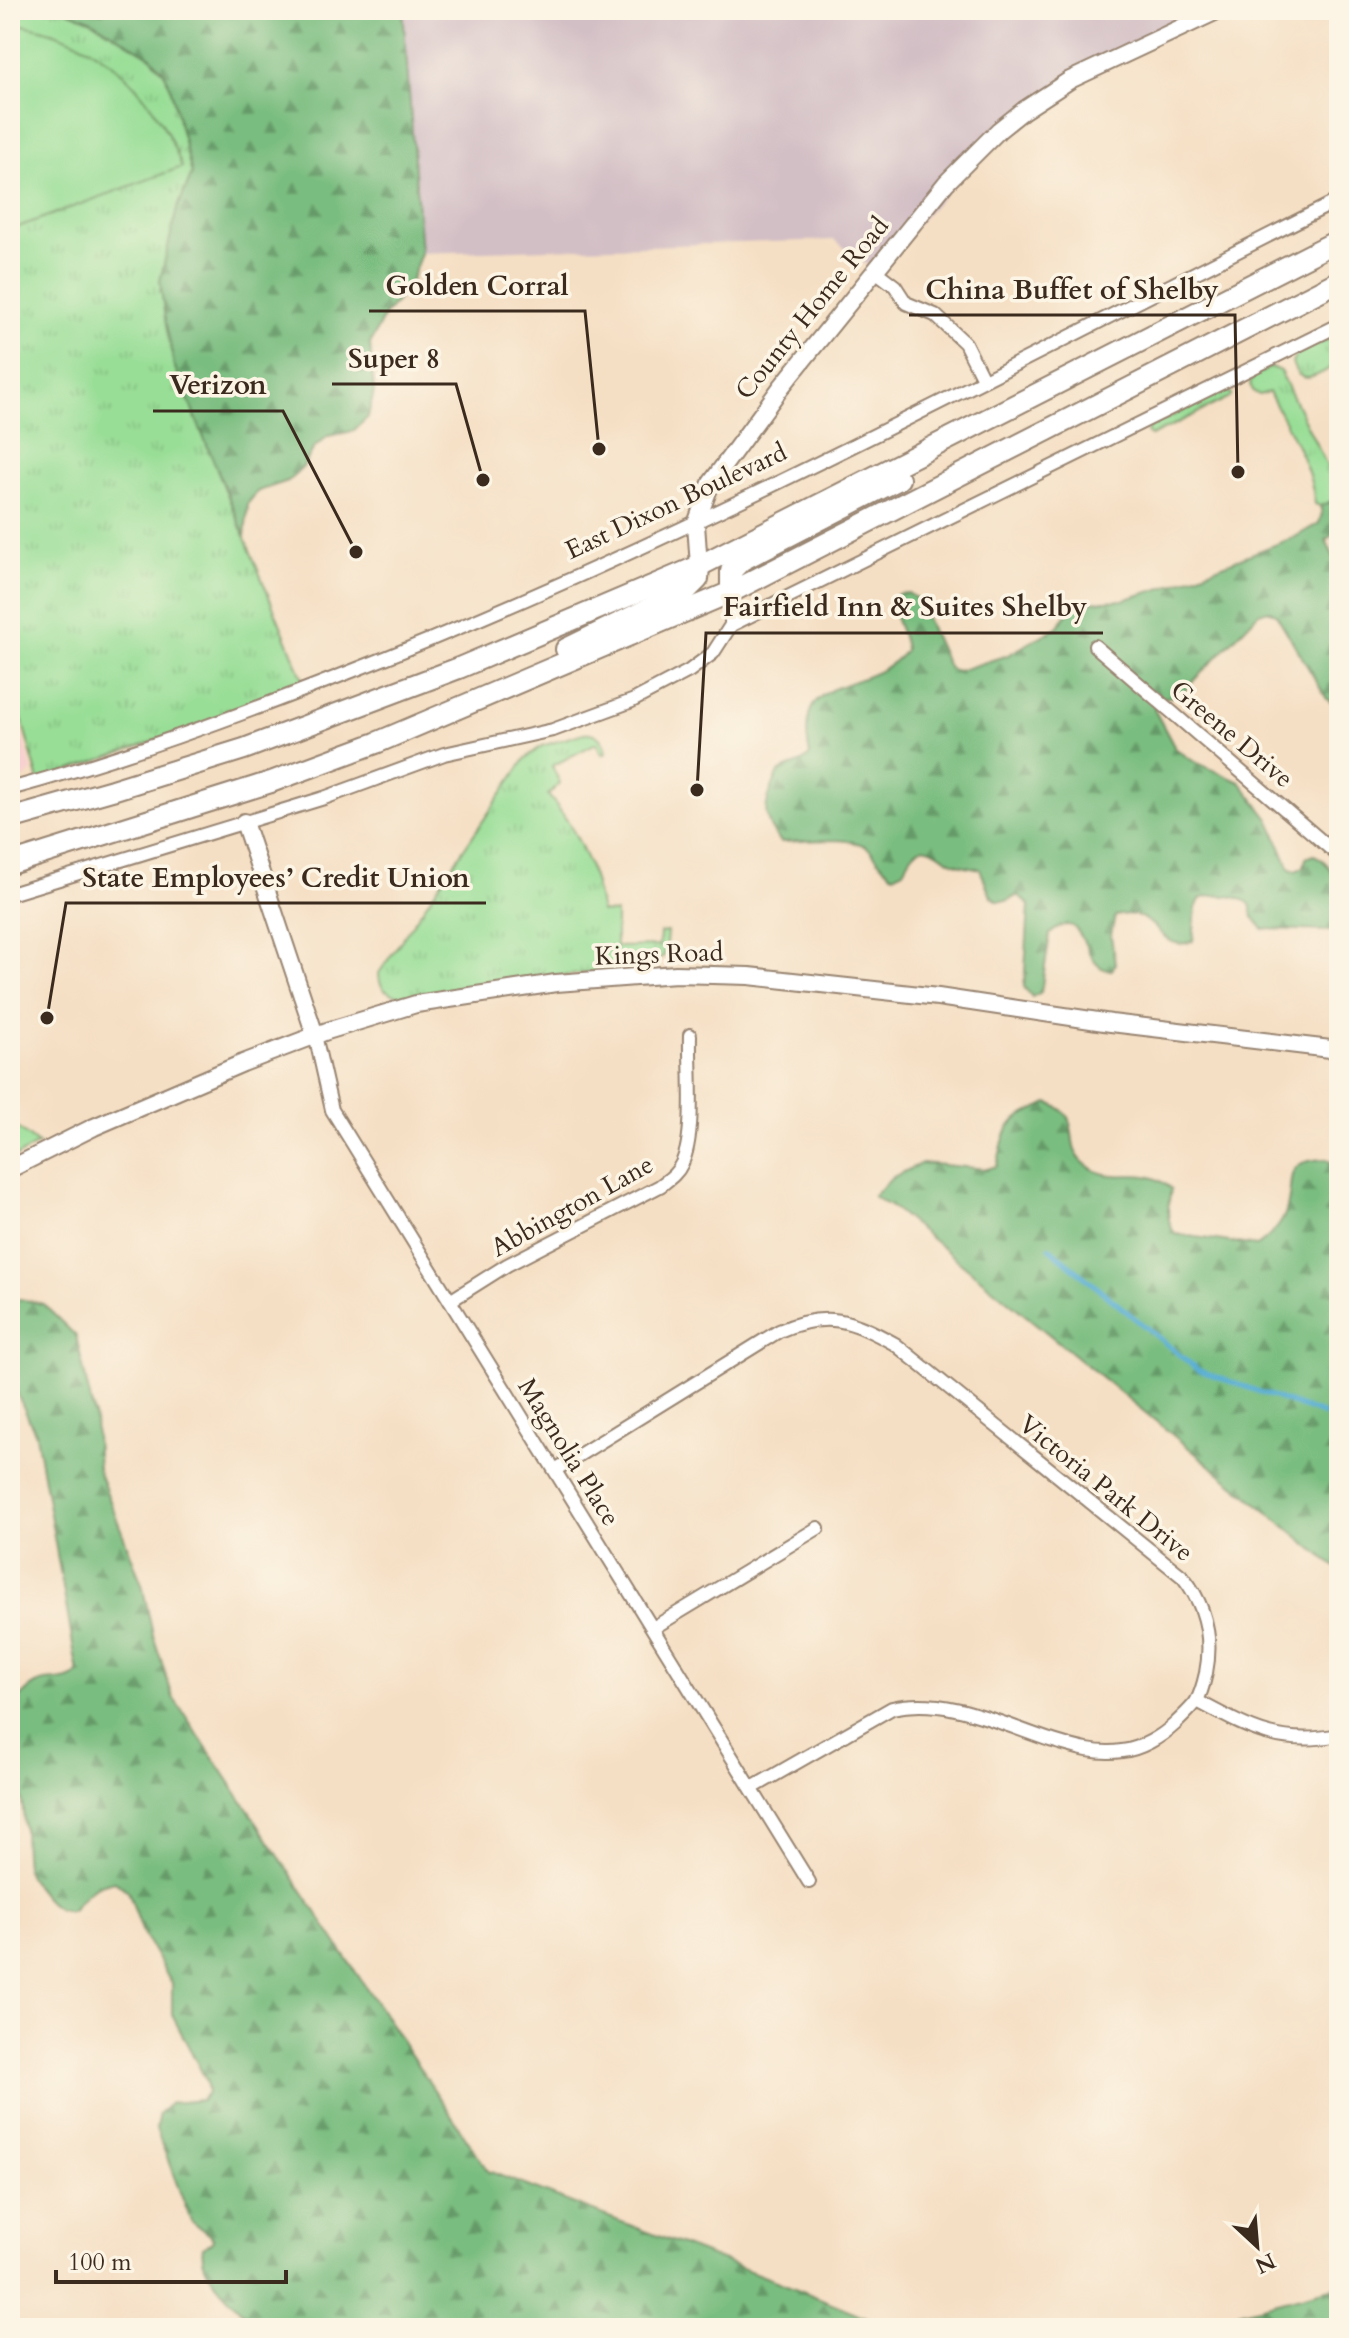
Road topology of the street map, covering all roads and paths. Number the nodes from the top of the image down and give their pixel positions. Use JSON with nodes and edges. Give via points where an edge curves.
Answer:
{"nodes":[{"id":1,"x":1219,"y":10,"type":"edge"},
{"id":2,"x":1339,"y":200,"type":"edge"},
{"id":3,"x":1339,"y":240,"type":"edge"},
{"id":4,"x":874,"y":270,"type":"junction"},
{"id":5,"x":1339,"y":281,"type":"edge"},
{"id":6,"x":1339,"y":325,"type":"edge"},
{"id":7,"x":983,"y":379,"type":"junction"},
{"id":8,"x":976,"y":425,"type":"junction"},
{"id":9,"x":696,"y":524,"type":"junction"},
{"id":10,"x":699,"y":566,"type":"junction"},
{"id":11,"x":731,"y":592,"type":"junction"},
{"id":12,"x":731,"y":625,"type":"junction"},
{"id":13,"x":1095,"y":646,"type":"dead end"},
{"id":14,"x":518,"y":683,"type":"junction"},
{"id":15,"x":10,"y":789,"type":"edge"},
{"id":16,"x":10,"y":819,"type":"edge"},
{"id":17,"x":244,"y":822,"type":"junction"},
{"id":18,"x":1339,"y":856,"type":"edge"},
{"id":19,"x":10,"y":864,"type":"edge"},
{"id":20,"x":10,"y":894,"type":"edge"},
{"id":21,"x":315,"y":1035,"type":"junction"},
{"id":22,"x":690,"y":1035,"type":"dead end"},
{"id":23,"x":1339,"y":1050,"type":"edge"},
{"id":24,"x":10,"y":1169,"type":"edge"},
{"id":25,"x":450,"y":1301,"type":"junction"},
{"id":26,"x":555,"y":1470,"type":"junction"},
{"id":27,"x":818,"y":1528,"type":"dead end"},
{"id":28,"x":653,"y":1628,"type":"junction"},
{"id":29,"x":1197,"y":1701,"type":"junction"},
{"id":30,"x":1339,"y":1735,"type":"edge"},
{"id":31,"x":752,"y":1788,"type":"junction"},
{"id":32,"x":809,"y":1882,"type":"dead end"}],
"edges":[{"from":1,"to":4,"type":"street","name":"County Home Road","via":[[1070,80],[1024,110],[946,183]]},
{"from":2,"to":7,"type":"street","name":"East Dixon Boulevard"},
{"from":3,"to":8,"type":"highway"},
{"from":4,"to":7,"type":"street","via":[[906,303],[935,315],[965,343]]},
{"from":4,"to":9,"type":"street","name":"County Home Road","via":[[736,445],[711,483]]},
{"from":5,"to":11,"type":"highway"},
{"from":6,"to":12,"type":"street"},
{"from":7,"to":9,"type":"street","name":"East Dixon Boulevard"},
{"from":8,"to":10,"type":"highway"},
{"from":8,"to":11,"type":"highway","via":[[961,445],[742,560],[731,571]]},
{"from":9,"to":10,"type":"street","name":"County Home Road"},
{"from":9,"to":15,"type":"street","name":"East Dixon Boulevard","via":[[449,634],[248,712],[116,759]]},
{"from":10,"to":14,"type":"highway","via":[[698,579],[687,590],[541,661]]},
{"from":10,"to":16,"type":"highway","via":[[459,668],[258,744]]},
{"from":11,"to":12,"type":"street"},
{"from":11,"to":14,"type":"highway"},
{"from":12,"to":17,"type":"street","via":[[721,644],[694,668],[601,714],[456,750]]},
{"from":13,"to":18,"type":"street","name":"Greene Drive"},
{"from":14,"to":19,"type":"highway","via":[[271,782]]},
{"from":17,"to":20,"type":"street"},
{"from":17,"to":21,"type":"street"},
{"from":21,"to":23,"type":"street","name":"Kings Road","via":[[379,1014],[465,996],[676,974],[749,976],[923,995]]},
{"from":21,"to":24,"type":"street","name":"Kings Road","via":[[94,1127]]},
{"from":21,"to":25,"type":"street","name":"Magnolia Place","via":[[332,1110]]},
{"from":22,"to":25,"type":"street","name":"Abbington Lane","via":[[689,1133],[675,1175]]},
{"from":25,"to":26,"type":"street","name":"Magnolia Place"},
{"from":26,"to":28,"type":"street","name":"Magnolia Place"},
{"from":26,"to":29,"type":"street","name":"Victoria Park Drive","via":[[779,1331],[802,1320],[853,1322],[895,1344],[1183,1577],[1197,1594],[1210,1645]]},
{"from":27,"to":28,"type":"street"},
{"from":28,"to":31,"type":"street","name":"Magnolia Place"},
{"from":29,"to":30,"type":"street","via":[[1275,1737]]},
{"from":29,"to":31,"type":"street","via":[[1147,1744],[1102,1752],[945,1706],[913,1703],[892,1708]]},
{"from":31,"to":32,"type":"street","name":"Magnolia Place"}]}
